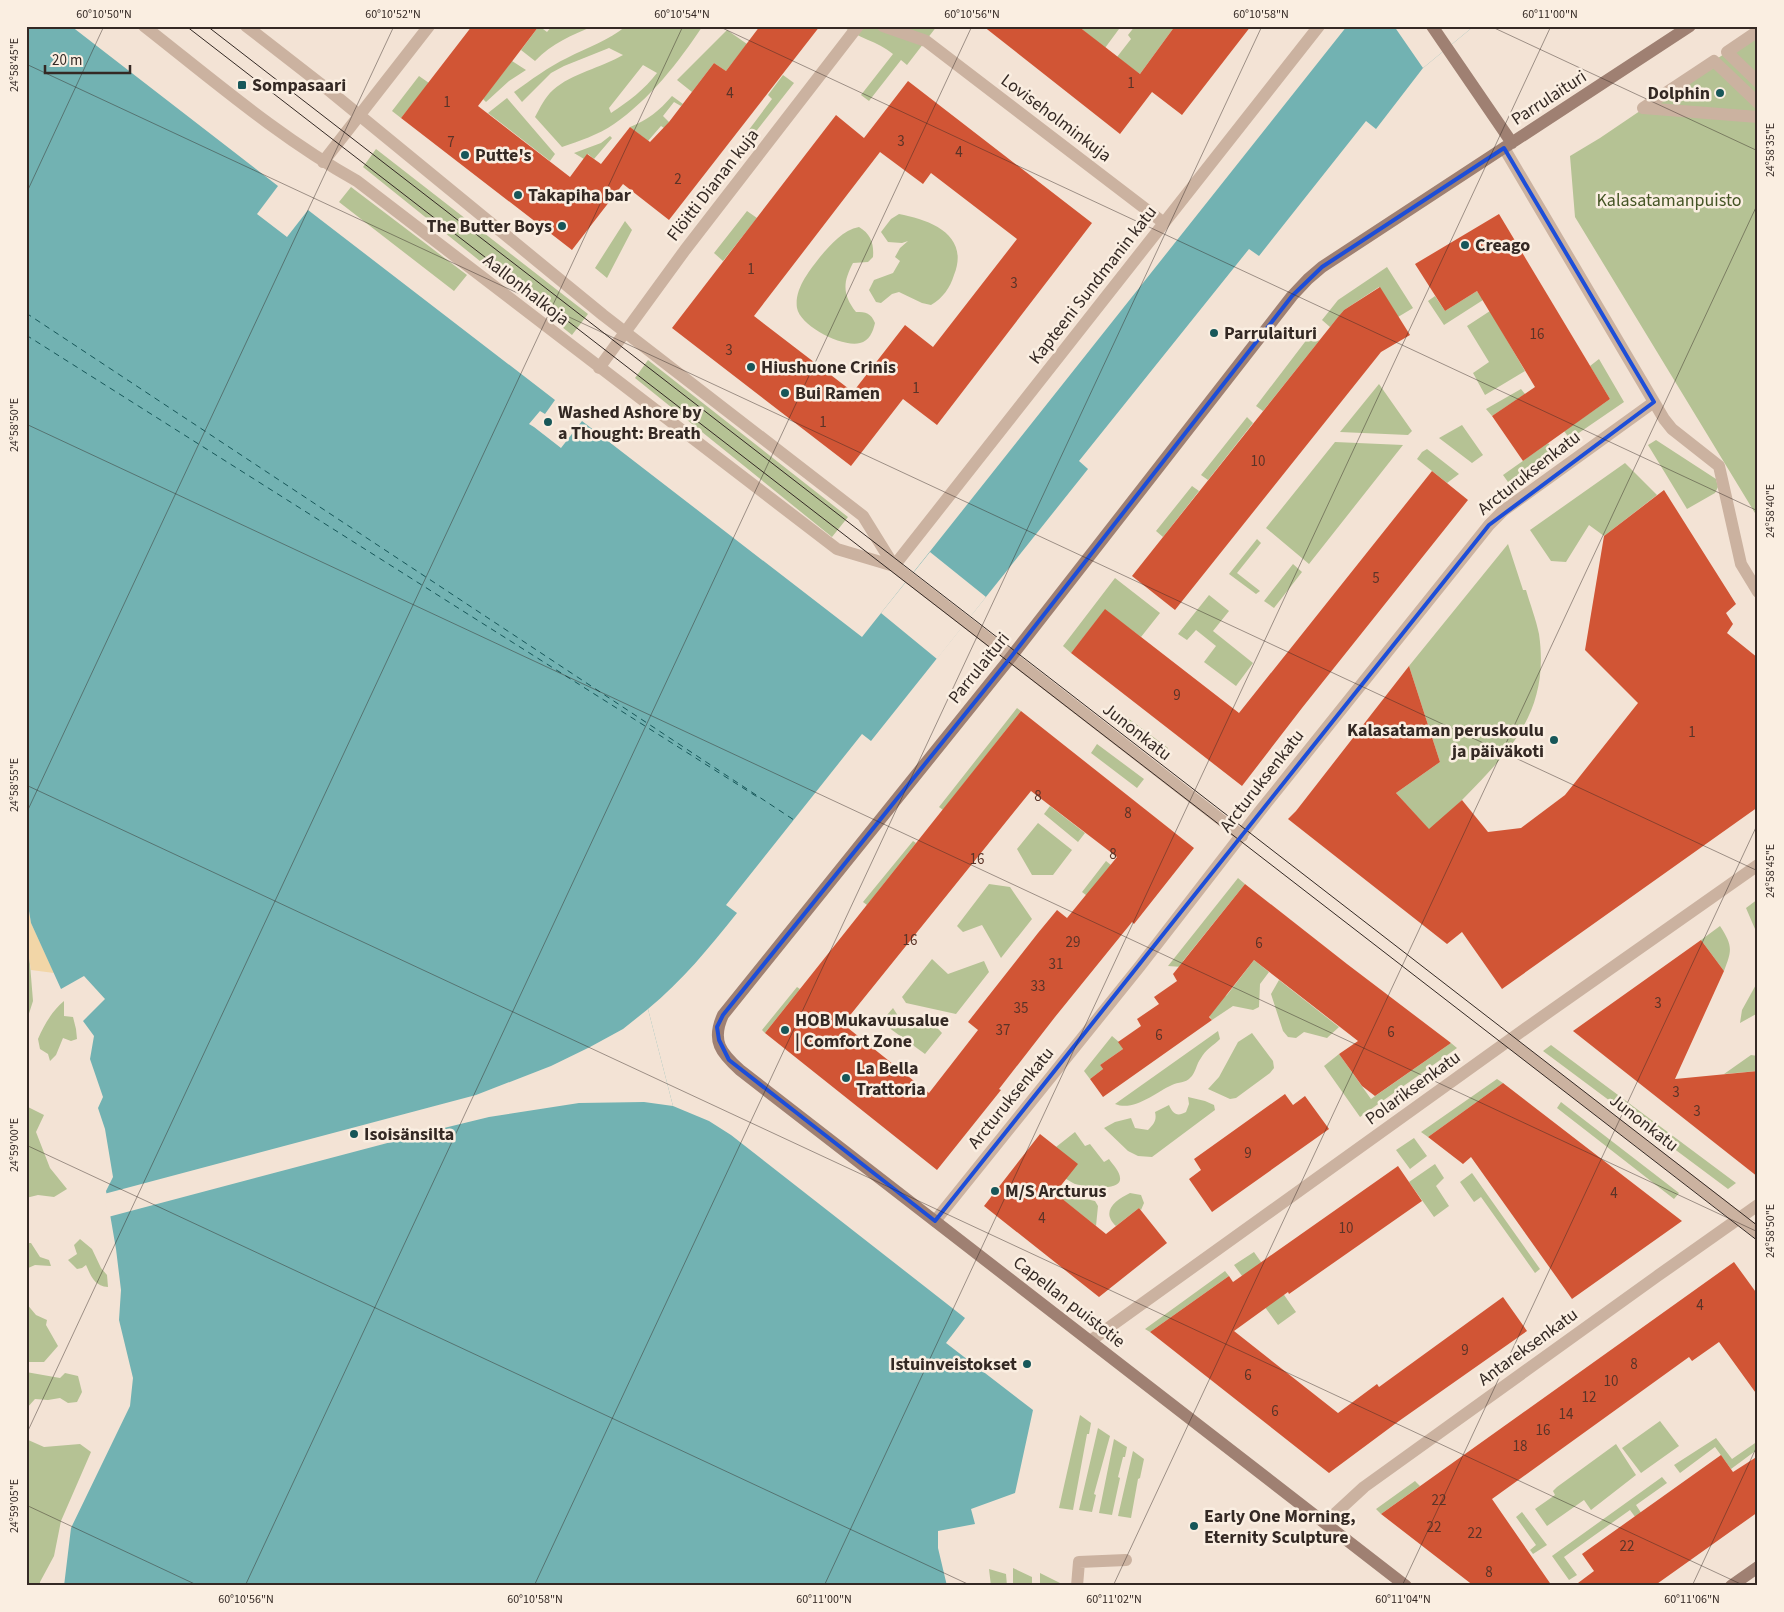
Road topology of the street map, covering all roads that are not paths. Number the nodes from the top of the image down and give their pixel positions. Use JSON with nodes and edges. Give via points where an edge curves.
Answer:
{"nodes":[{"id":1,"x":144,"y":26,"type":"edge"},
{"id":2,"x":246,"y":26,"type":"edge"},
{"id":3,"x":429,"y":26,"type":"edge"},
{"id":4,"x":858,"y":26,"type":"edge"},
{"id":5,"x":883,"y":26,"type":"edge"},
{"id":6,"x":921,"y":26,"type":"edge"},
{"id":7,"x":1319,"y":26,"type":"edge"},
{"id":8,"x":1432,"y":26,"type":"edge"},
{"id":9,"x":1690,"y":26,"type":"edge"},
{"id":10,"x":1758,"y":31,"type":"edge"},
{"id":11,"x":931,"y":44,"type":"junction"},
{"id":12,"x":1758,"y":82,"type":"edge"},
{"id":13,"x":1758,"y":103,"type":"edge"},
{"id":14,"x":359,"y":115,"type":"junction"},
{"id":15,"x":1758,"y":117,"type":"edge"},
{"id":16,"x":1508,"y":146,"type":"junction"},
{"id":17,"x":324,"y":162,"type":"junction"},
{"id":18,"x":1164,"y":224,"type":"junction"},
{"id":19,"x":626,"y":333,"type":"junction"},
{"id":20,"x":599,"y":368,"type":"junction"},
{"id":21,"x":1654,"y":402,"type":"junction"},
{"id":22,"x":894,"y":566,"type":"junction"},
{"id":23,"x":1758,"y":592,"type":"edge"},
{"id":24,"x":1011,"y":657,"type":"junction"},
{"id":25,"x":1242,"y":836,"type":"junction"},
{"id":26,"x":1758,"y":865,"type":"edge"},
{"id":27,"x":718,"y":1040,"type":"joint"},
{"id":28,"x":1508,"y":1041,"type":"junction"},
{"id":29,"x":1758,"y":1205,"type":"edge"},
{"id":30,"x":1739,"y":1218,"type":"junction"},
{"id":31,"x":935,"y":1221,"type":"junction"},
{"id":32,"x":1758,"y":1233,"type":"edge"},
{"id":33,"x":1090,"y":1341,"type":"junction"},
{"id":34,"x":1325,"y":1523,"type":"junction"},
{"id":35,"x":1126,"y":1560,"type":"dead end"},
{"id":36,"x":1758,"y":1567,"type":"edge"},
{"id":37,"x":1078,"y":1586,"type":"edge"},
{"id":38,"x":1406,"y":1586,"type":"edge"},
{"id":39,"x":1732,"y":1586,"type":"edge"}],
"edges":[{"from":1,"to":17,"type":"street","name":"Aallonhalkoja"},
{"from":2,"to":14,"type":"street","name":"Aallonhalkoja"},
{"from":3,"to":14,"type":"street"},
{"from":4,"to":19,"type":"street","name":"Flöitti Dianan kuja","via":[[685,250]]},
{"from":5,"to":11,"type":"street","name":"Loviseholminkuja"},
{"from":6,"to":11,"type":"street"},
{"from":7,"to":18,"type":"street","name":"Kapteeni Sundmanin katu"},
{"from":8,"to":16,"type":"street"},
{"from":9,"to":16,"type":"street","name":"Parrulaituri"},
{"from":10,"to":12,"type":"street","via":[[1728,52]]},
{"from":11,"to":18,"type":"street","name":"Loviseholminkuja"},
{"from":13,"to":15,"type":"street","via":[[1714,61],[1643,108]]},
{"from":14,"to":17,"type":"street"},
{"from":14,"to":19,"type":"street","name":"Aallonhalkoja"},
{"from":16,"to":21,"type":"street"},
{"from":16,"to":24,"type":"street","name":"Parrulaituri","via":[[1308,279]]},
{"from":17,"to":20,"type":"street","name":"Aallonhalkoja","via":[[357,181]]},
{"from":18,"to":22,"type":"street","name":"Kapteeni Sundmanin katu"},
{"from":19,"to":20,"type":"street","name":"Flöitti Dianan kuja"},
{"from":19,"to":22,"type":"street","name":"Aallonhalkoja","via":[[863,516]]},
{"from":20,"to":22,"type":"street","name":"Aallonhalkoja","via":[[837,549]]},
{"from":21,"to":23,"type":"street","via":[[1672,429],[1719,466],[1741,564]]},
{"from":21,"to":25,"type":"street","name":"Arcturuksenkatu","via":[[1489,524]]},
{"from":22,"to":24,"type":"street","name":"Aallonhalkoja"},
{"from":24,"to":25,"type":"street","name":"Junonkatu"},
{"from":24,"to":27,"type":"street","name":"Parrulaituri","via":[[723,1015],[717,1027]]},
{"from":25,"to":31,"type":"street","name":"Arcturuksenkatu"},
{"from":26,"to":28,"type":"street","name":"Polariksenkatu"},
{"from":27,"to":31,"type":"street","name":"Capellan puistotie","via":[[722,1051],[740,1070]]},
{"from":28,"to":30,"type":"street","name":"Junonkatu"},
{"from":28,"to":33,"type":"street","name":"Polariksenkatu"},
{"from":29,"to":30,"type":"street","name":"Antareksenkatu"},
{"from":30,"to":32,"type":"street","name":"Junonkatu"},
{"from":30,"to":34,"type":"street","name":"Antareksenkatu","via":[[1364,1486]]},
{"from":31,"to":33,"type":"street","name":"Capellan puistotie"},
{"from":33,"to":34,"type":"street","name":"Capellan puistotie"},
{"from":34,"to":38,"type":"street","name":"Capellan puistotie"},
{"from":35,"to":37,"type":"street","via":[[1079,1562]]},
{"from":36,"to":39,"type":"street"}]}
